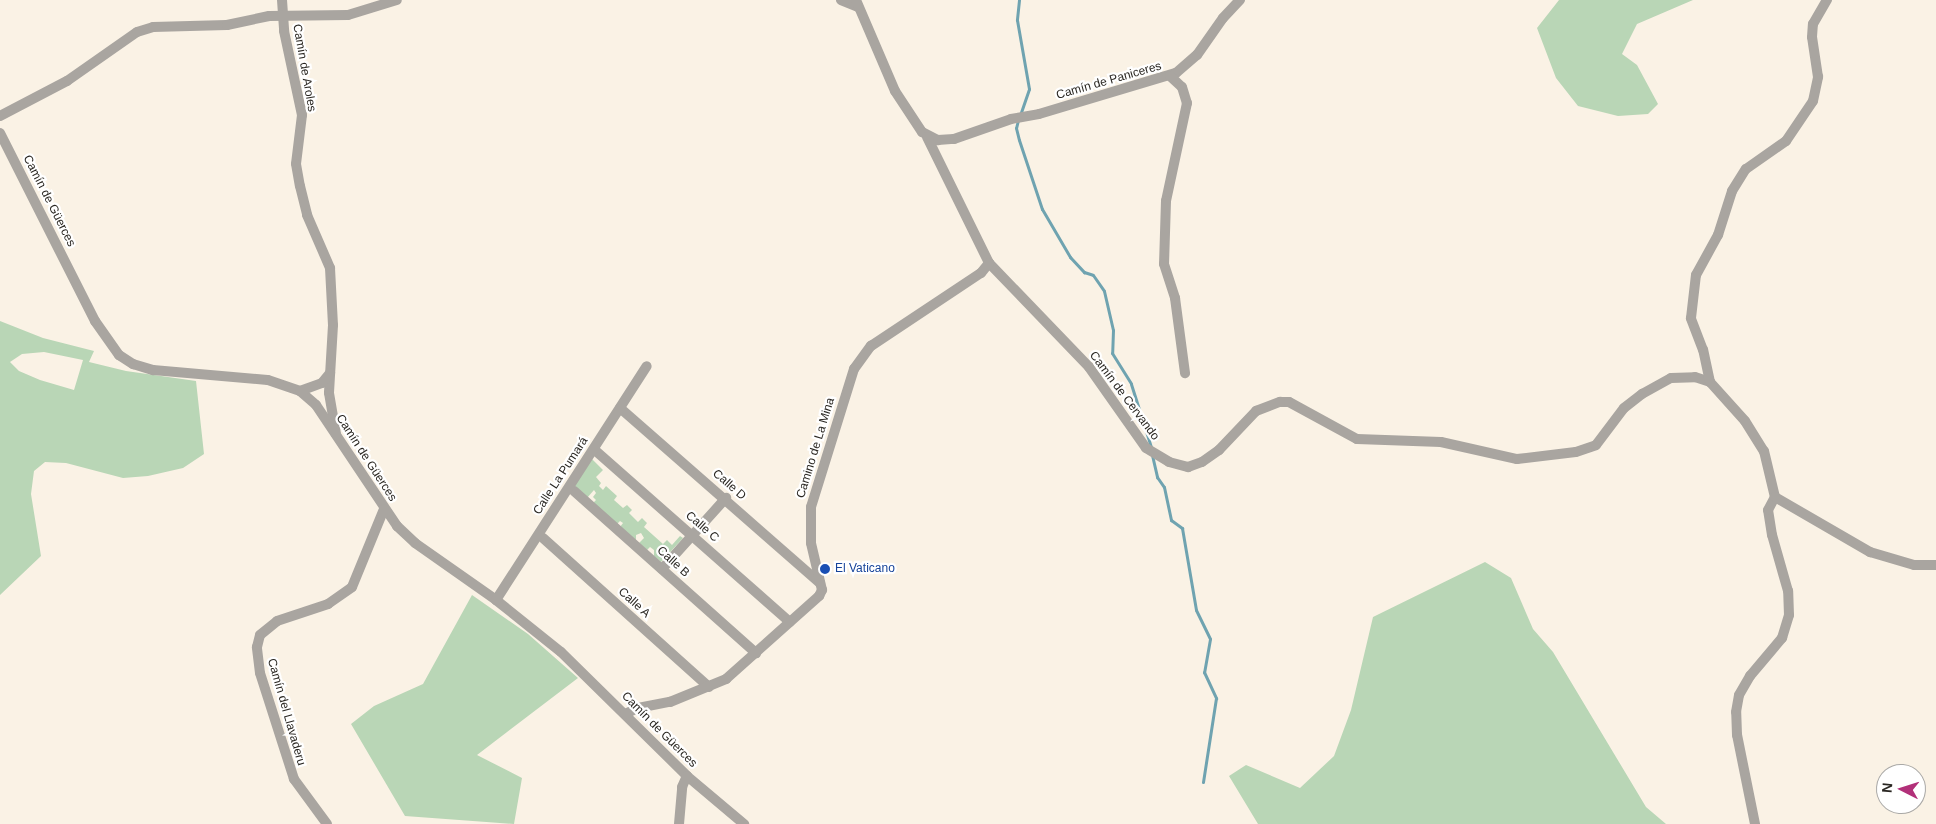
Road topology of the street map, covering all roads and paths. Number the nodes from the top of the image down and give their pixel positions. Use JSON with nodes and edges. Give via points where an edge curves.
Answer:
{"nodes":[{"id":1,"x":282,"y":0,"type":"edge"},
{"id":2,"x":397,"y":0,"type":"edge"},
{"id":3,"x":841,"y":0,"type":"edge"},
{"id":4,"x":1240,"y":0,"type":"edge"},
{"id":5,"x":1827,"y":0,"type":"edge"},
{"id":6,"x":857,"y":3,"type":"edge"},
{"id":7,"x":282,"y":17,"type":"junction"},
{"id":8,"x":1170,"y":76,"type":"junction"},
{"id":9,"x":0,"y":116,"type":"edge"},
{"id":10,"x":0,"y":133,"type":"edge"},
{"id":11,"x":927,"y":138,"type":"junction"},
{"id":12,"x":989,"y":263,"type":"junction"},
{"id":13,"x":647,"y":366,"type":"dead end"},
{"id":14,"x":330,"y":373,"type":"junction"},
{"id":15,"x":1185,"y":373,"type":"dead end"},
{"id":16,"x":1710,"y":382,"type":"junction"},
{"id":17,"x":300,"y":391,"type":"junction"},
{"id":18,"x":620,"y":408,"type":"junction"},
{"id":19,"x":336,"y":434,"type":"junction"},
{"id":20,"x":598,"y":452,"type":"dead end"},
{"id":21,"x":574,"y":491,"type":"dead end"},
{"id":22,"x":1775,"y":497,"type":"junction"},
{"id":23,"x":726,"y":498,"type":"junction"},
{"id":24,"x":384,"y":509,"type":"junction"},
{"id":25,"x":692,"y":536,"type":"junction"},
{"id":26,"x":543,"y":538,"type":"dead end"},
{"id":27,"x":1936,"y":565,"type":"edge"},
{"id":28,"x":662,"y":569,"type":"junction"},
{"id":29,"x":820,"y":582,"type":"junction"},
{"id":30,"x":496,"y":600,"type":"junction"},
{"id":31,"x":790,"y":622,"type":"junction"},
{"id":32,"x":756,"y":653,"type":"junction"},
{"id":33,"x":710,"y":687,"type":"junction"},
{"id":34,"x":625,"y":714,"type":"junction"},
{"id":35,"x":687,"y":776,"type":"junction"},
{"id":36,"x":327,"y":824,"type":"edge"},
{"id":37,"x":679,"y":824,"type":"edge"},
{"id":38,"x":744,"y":824,"type":"edge"},
{"id":39,"x":1755,"y":824,"type":"edge"}],
"edges":[{"from":1,"to":7,"type":"street","name":"Camín de Aroles"},
{"from":2,"to":7,"type":"street","via":[[348,15]]},
{"from":3,"to":6,"type":"street"},
{"from":4,"to":8,"type":"street","name":"Camín de Paniceres","via":[[1197,55]]},
{"from":5,"to":16,"type":"street","via":[[1814,24],[1812,37],[1818,77],[1813,101],[1786,141],[1746,169],[1732,191],[1718,235],[1696,275],[1691,318]]},
{"from":6,"to":11,"type":"street","name":"Camín de Cervando","via":[[895,91]]},
{"from":7,"to":9,"type":"street","via":[[203,28],[153,28],[137,32],[67,81]]},
{"from":7,"to":14,"type":"street","name":"Camín de Aroles","via":[[302,115],[296,164],[300,186],[307,215],[330,268],[333,325]]},
{"from":8,"to":11,"type":"street","name":"Camín de Paniceres","via":[[1011,119],[954,139]]},
{"from":8,"to":15,"type":"street","via":[[1182,87],[1187,103],[1166,201],[1164,264],[1175,298]]},
{"from":10,"to":17,"type":"street","name":"Camín de Güerces","via":[[95,321],[119,356],[153,370],[268,380]]},
{"from":11,"to":12,"type":"street","name":"Camín de Cervando"},
{"from":12,"to":16,"type":"street","name":"Camín de Cervando","via":[[1089,367],[1146,448],[1178,466],[1202,462],[1219,450],[1256,411],[1289,402],[1357,439],[1418,439],[1503,458],[1532,459],[1596,445],[1633,400],[1671,378],[1695,377]]},
{"from":12,"to":29,"type":"street","name":"Camino de La Mina","via":[[982,274],[871,346],[854,369],[811,507],[811,543]]},
{"from":13,"to":18,"type":"street","name":"Calle La Pumará"},
{"from":14,"to":17,"type":"street","via":[[322,383]]},
{"from":14,"to":19,"type":"street","name":"Camín de Aroles","via":[[329,393]]},
{"from":16,"to":22,"type":"street","via":[[1745,421],[1764,451]]},
{"from":17,"to":19,"type":"street","name":"Camín de Güerces","via":[[316,405]]},
{"from":18,"to":23,"type":"street","name":"Calle D"},
{"from":18,"to":30,"type":"street","name":"Calle La Pumará"},
{"from":19,"to":24,"type":"street","name":"Camín de Güerces"},
{"from":20,"to":25,"type":"street","name":"Calle C"},
{"from":21,"to":28,"type":"street","name":"Calle B"},
{"from":22,"to":27,"type":"street","via":[[1870,552],[1914,565]]},
{"from":22,"to":39,"type":"street","via":[[1768,510],[1788,591],[1789,615],[1782,638],[1750,676],[1739,695],[1736,712],[1737,735]]},
{"from":23,"to":25,"type":"street"},
{"from":23,"to":29,"type":"street","name":"Calle D"},
{"from":24,"to":30,"type":"street","name":"Camín de Güerces","via":[[415,543]]},
{"from":24,"to":36,"type":"street","name":"Camín del Llavaderu","via":[[352,587],[328,604],[277,621],[260,635],[257,647],[260,673],[294,779]]},
{"from":25,"to":28,"type":"street"},
{"from":25,"to":31,"type":"street","name":"Calle C"},
{"from":26,"to":33,"type":"street","name":"Calle A"},
{"from":28,"to":32,"type":"street","name":"Calle B"},
{"from":29,"to":31,"type":"street","via":[[819,596]]},
{"from":30,"to":34,"type":"street","name":"Camín de Güerces","via":[[561,652]]},
{"from":31,"to":32,"type":"street"},
{"from":32,"to":33,"type":"street","via":[[726,679]]},
{"from":33,"to":34,"type":"street"},
{"from":34,"to":35,"type":"street","name":"Camín de Güerces"},
{"from":35,"to":37,"type":"street","via":[[682,787]]},
{"from":35,"to":38,"type":"street","name":"Camín de Güerces"}]}
